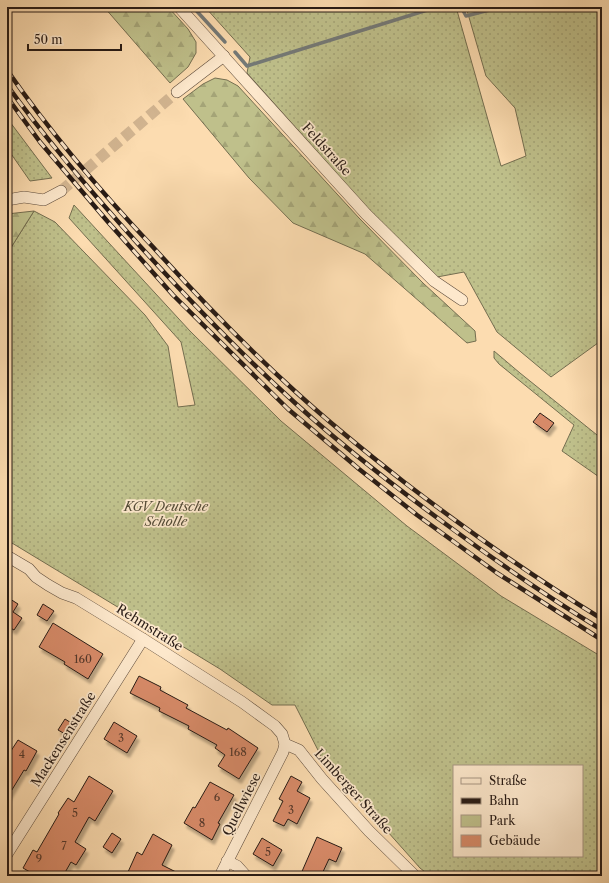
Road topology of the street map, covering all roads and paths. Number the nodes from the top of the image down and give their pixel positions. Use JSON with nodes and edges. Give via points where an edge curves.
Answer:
{"nodes":[{"id":1,"x":179,"y":7,"type":"edge"},
{"id":2,"x":224,"y":56,"type":"junction"},
{"id":3,"x":178,"y":92,"type":"tunnel mouth"},
{"id":4,"x":61,"y":191,"type":"tunnel mouth"},
{"id":5,"x":7,"y":200,"type":"edge"},
{"id":6,"x":462,"y":300,"type":"dead end"},
{"id":7,"x":8,"y":557,"type":"edge"},
{"id":8,"x":144,"y":639,"type":"junction"},
{"id":9,"x":285,"y":744,"type":"junction"},
{"id":10,"x":7,"y":854,"type":"edge"},
{"id":11,"x":227,"y":861,"type":"junction"},
{"id":12,"x":220,"y":876,"type":"edge"},
{"id":13,"x":246,"y":876,"type":"edge"},
{"id":14,"x":415,"y":876,"type":"edge"}],
"edges":[{"from":1,"to":2,"type":"street","name":"Feldstraße"},
{"from":2,"to":3,"type":"street"},
{"from":2,"to":6,"type":"street","name":"Feldstraße","via":[[366,214],[434,281]]},
{"from":4,"to":5,"type":"street","via":[[44,200],[24,197]]},
{"from":7,"to":8,"type":"street","name":"Rehmstraße","via":[[29,569],[48,585],[76,598]]},
{"from":8,"to":9,"type":"street","name":"Rehmstraße","via":[[275,726],[282,734]]},
{"from":8,"to":10,"type":"street","name":"Mackensenstraße"},
{"from":9,"to":11,"type":"street","name":"Quellwiese"},
{"from":9,"to":14,"type":"street","name":"Limberger Straße","via":[[299,750],[369,831]]},
{"from":11,"to":12,"type":"street","name":"Quellwiese"},
{"from":11,"to":13,"type":"street","via":[[237,866]]}]}
